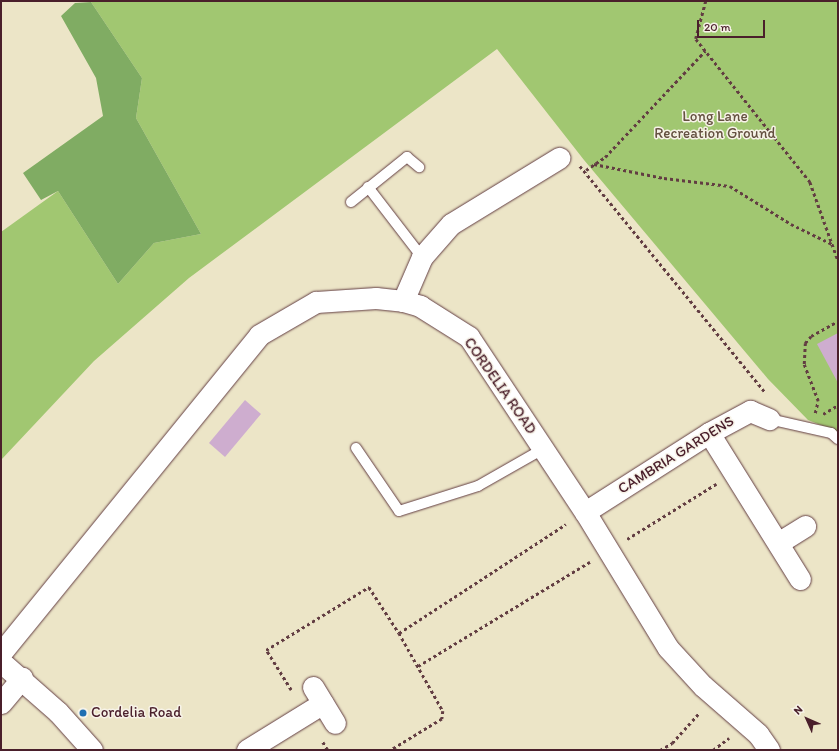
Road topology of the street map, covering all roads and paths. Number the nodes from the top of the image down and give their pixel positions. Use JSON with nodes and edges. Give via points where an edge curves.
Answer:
{"nodes":[{"id":1,"x":706,"y":1,"type":"edge"},
{"id":2,"x":705,"y":51,"type":"junction"},
{"id":3,"x":559,"y":158,"type":"joint"},
{"id":4,"x":594,"y":164,"type":"junction"},
{"id":5,"x":419,"y":167,"type":"dead end"},
{"id":6,"x":586,"y":170,"type":"junction"},
{"id":7,"x":368,"y":187,"type":"junction"},
{"id":8,"x":351,"y":202,"type":"dead end"},
{"id":9,"x":832,"y":244,"type":"junction"},
{"id":10,"x":422,"y":257,"type":"junction"},
{"id":11,"x":838,"y":260,"type":"edge"},
{"id":12,"x":403,"y":301,"type":"junction"},
{"id":13,"x":838,"y":321,"type":"edge"},
{"id":14,"x":768,"y":397,"type":"dead end"},
{"id":15,"x":769,"y":420,"type":"joint"},
{"id":16,"x":814,"y":420,"type":"dead end"},
{"id":17,"x":709,"y":433,"type":"junction"},
{"id":18,"x":838,"y":439,"type":"edge"},
{"id":19,"x":356,"y":448,"type":"dead end"},
{"id":20,"x":543,"y":449,"type":"junction"},
{"id":21,"x":734,"y":473,"type":"junction"},
{"id":22,"x":585,"y":512,"type":"junction"},
{"id":23,"x":805,"y":526,"type":"dead end"},
{"id":24,"x":778,"y":543,"type":"junction"},
{"id":25,"x":608,"y":550,"type":"junction"},
{"id":26,"x":800,"y":579,"type":"dead end"},
{"id":27,"x":399,"y":633,"type":"junction"},
{"id":28,"x":1,"y":653,"type":"edge"},
{"id":29,"x":1,"y":662,"type":"edge"},
{"id":30,"x":418,"y":666,"type":"junction"},
{"id":31,"x":22,"y":678,"type":"junction"},
{"id":32,"x":715,"y":695,"type":"junction"},
{"id":33,"x":314,"y":701,"type":"junction"},
{"id":34,"x":1,"y":703,"type":"edge"},
{"id":35,"x":335,"y":723,"type":"dead end"},
{"id":36,"x":92,"y":750,"type":"edge"},
{"id":37,"x":247,"y":750,"type":"edge"},
{"id":38,"x":328,"y":750,"type":"edge"},
{"id":39,"x":392,"y":750,"type":"edge"},
{"id":40,"x":660,"y":750,"type":"edge"},
{"id":41,"x":769,"y":750,"type":"edge"}],
"edges":[{"from":1,"to":2,"type":"path","via":[[696,39]]},
{"from":2,"to":4,"type":"path","via":[[605,157]]},
{"from":2,"to":9,"type":"path","via":[[810,182]]},
{"from":3,"to":6,"type":"path","via":[[577,163]]},
{"from":3,"to":10,"type":"street","via":[[451,224]]},
{"from":4,"to":6,"type":"path"},
{"from":4,"to":9,"type":"path","via":[[664,178],[730,186],[791,224]]},
{"from":5,"to":7,"type":"lane","via":[[407,157]]},
{"from":6,"to":14,"type":"path"},
{"from":7,"to":8,"type":"lane"},
{"from":7,"to":10,"type":"lane"},
{"from":9,"to":11,"type":"path"},
{"from":10,"to":12,"type":"street"},
{"from":12,"to":20,"type":"street","name":"CORDELIA ROAD","via":[[420,306],[469,337]]},
{"from":12,"to":28,"type":"street","name":"CORDELIA ROAD","via":[[376,298],[316,302],[259,335]]},
{"from":13,"to":16,"type":"path","via":[[811,336],[805,343],[804,364],[818,401]]},
{"from":15,"to":17,"type":"street","name":"CAMBRIA GARDENS","via":[[750,410]]},
{"from":15,"to":18,"type":"lane","via":[[831,433]]},
{"from":17,"to":21,"type":"street"},
{"from":17,"to":22,"type":"street","name":"CAMBRIA GARDENS"},
{"from":19,"to":20,"type":"lane","via":[[399,511],[478,486]]},
{"from":20,"to":22,"type":"street","name":"CORDELIA ROAD"},
{"from":21,"to":24,"type":"street"},
{"from":21,"to":25,"type":"path"},
{"from":22,"to":25,"type":"street","name":"CORDELIA ROAD"},
{"from":22,"to":27,"type":"path"},
{"from":23,"to":24,"type":"street"},
{"from":24,"to":26,"type":"street"},
{"from":25,"to":30,"type":"path"},
{"from":25,"to":32,"type":"street","name":"CORDELIA ROAD","via":[[668,648],[703,686]]},
{"from":27,"to":30,"type":"path"},
{"from":27,"to":33,"type":"path","via":[[369,587],[266,650]]},
{"from":29,"to":31,"type":"street"},
{"from":30,"to":39,"type":"path","via":[[443,711],[442,719]]},
{"from":31,"to":34,"type":"street"},
{"from":31,"to":36,"type":"street","via":[[58,712]]},
{"from":32,"to":40,"type":"path","via":[[672,743]]},
{"from":32,"to":41,"type":"street","name":"CORDELIA ROAD","via":[[758,734]]},
{"from":33,"to":35,"type":"street"},
{"from":33,"to":37,"type":"street"},
{"from":33,"to":38,"type":"path"}]}
